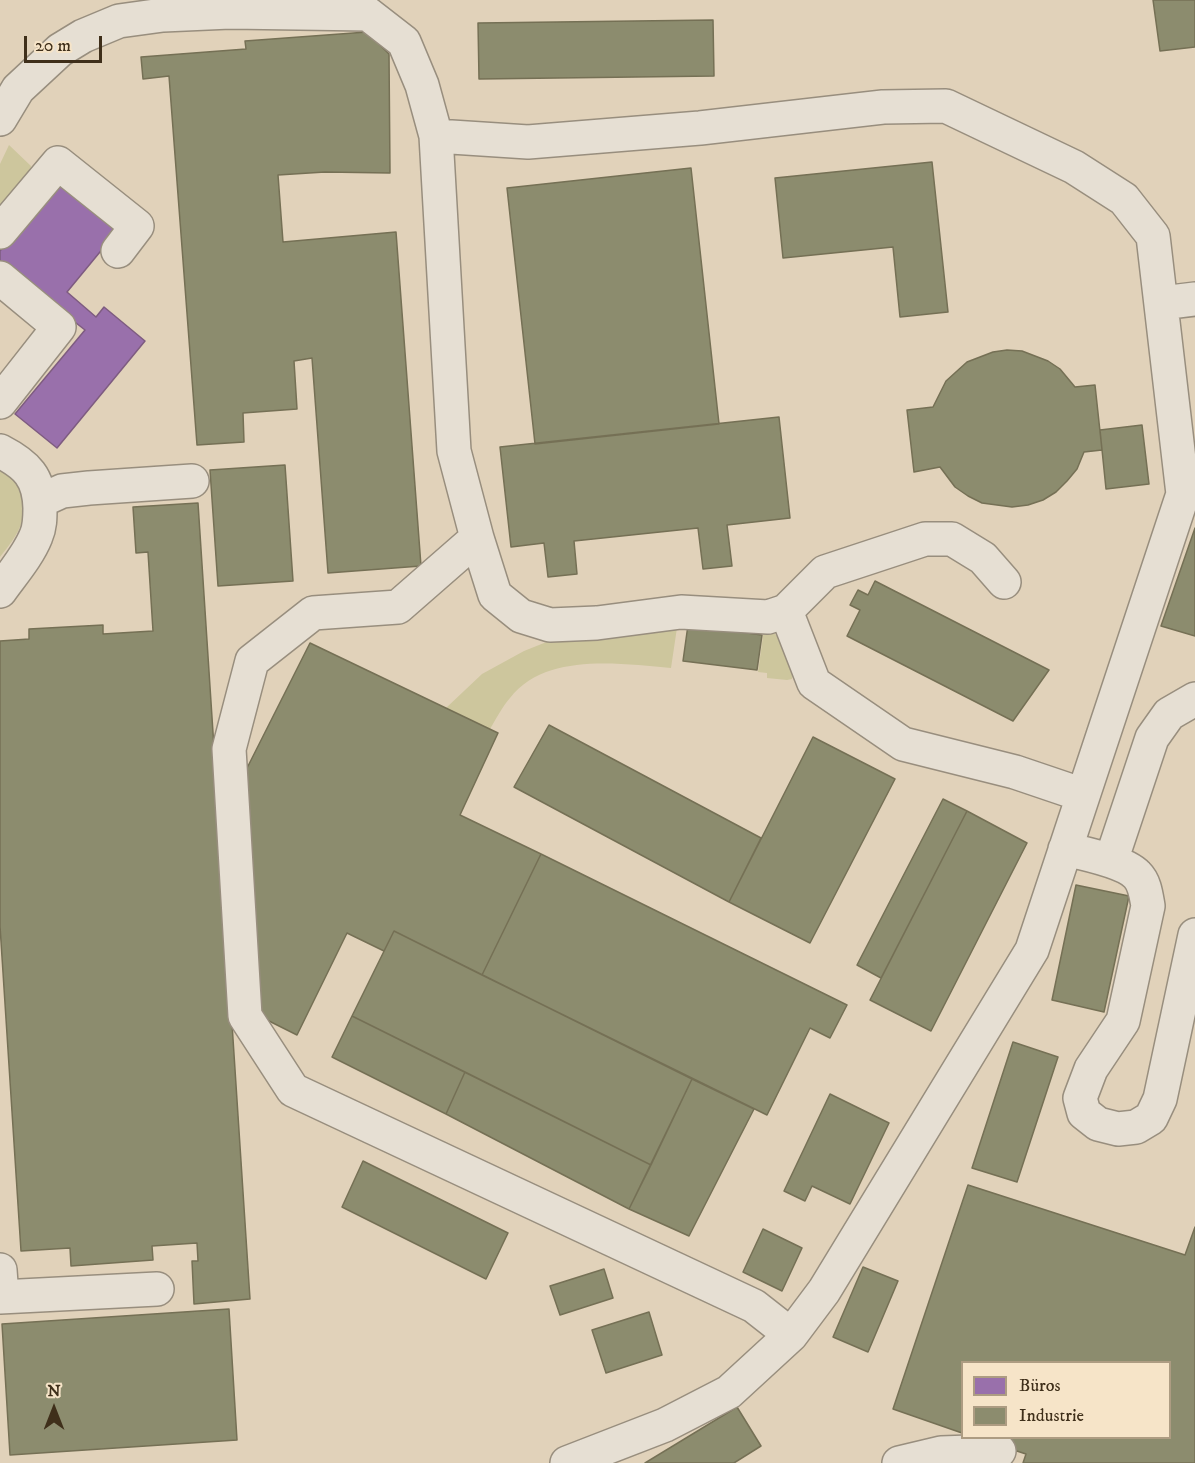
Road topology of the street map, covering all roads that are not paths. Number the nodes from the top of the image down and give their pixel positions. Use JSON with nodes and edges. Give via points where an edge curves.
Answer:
{"nodes":[{"id":1,"x":0,"y":119,"type":"edge"},
{"id":2,"x":436,"y":136,"type":"junction"},
{"id":3,"x":0,"y":232,"type":"edge"},
{"id":4,"x":118,"y":251,"type":"dead end"},
{"id":5,"x":0,"y":278,"type":"edge"},
{"id":6,"x":1195,"y":299,"type":"edge"},
{"id":7,"x":1162,"y":303,"type":"junction"},
{"id":8,"x":0,"y":402,"type":"edge"},
{"id":9,"x":0,"y":451,"type":"edge"},
{"id":10,"x":192,"y":481,"type":"dead end"},
{"id":11,"x":40,"y":501,"type":"junction"},
{"id":12,"x":477,"y":538,"type":"junction"},
{"id":13,"x":1004,"y":582,"type":"dead end"},
{"id":14,"x":0,"y":591,"type":"edge"},
{"id":15,"x":786,"y":611,"type":"junction"},
{"id":16,"x":1195,"y":699,"type":"edge"},
{"id":17,"x":1083,"y":795,"type":"junction"},
{"id":18,"x":1065,"y":849,"type":"junction"},
{"id":19,"x":1111,"y":861,"type":"junction"},
{"id":20,"x":1195,"y":935,"type":"edge"},
{"id":21,"x":0,"y":1288,"type":"edge"},
{"id":22,"x":157,"y":1289,"type":"dead end"},
{"id":23,"x":791,"y":1335,"type":"junction"},
{"id":24,"x":999,"y":1451,"type":"dead end"},
{"id":25,"x":567,"y":1463,"type":"edge"},
{"id":26,"x":899,"y":1463,"type":"edge"}],
"edges":[{"from":1,"to":2,"type":"street","via":[[18,89],[60,50],[119,21],[230,12],[368,14],[404,42]]},
{"from":2,"to":7,"type":"street","via":[[528,142],[883,107],[945,106],[1074,167],[1124,199],[1153,236]]},
{"from":2,"to":12,"type":"street","via":[[454,451]]},
{"from":3,"to":4,"type":"street","via":[[58,163],[137,226]]},
{"from":5,"to":8,"type":"street","via":[[59,327]]},
{"from":6,"to":7,"type":"street"},
{"from":7,"to":17,"type":"street","via":[[1183,494]]},
{"from":9,"to":11,"type":"street","via":[[33,476]]},
{"from":10,"to":11,"type":"street","via":[[62,491]]},
{"from":11,"to":14,"type":"street","via":[[37,534]]},
{"from":12,"to":15,"type":"street","via":[[495,594],[521,616],[550,625],[681,612],[768,617]]},
{"from":12,"to":23,"type":"street","via":[[398,607],[314,614],[252,661],[229,749],[245,1016],[293,1090],[754,1306]]},
{"from":13,"to":15,"type":"street","via":[[983,558],[951,539],[925,539],[825,572]]},
{"from":15,"to":17,"type":"street","via":[[814,683],[903,744],[1015,772]]},
{"from":16,"to":19,"type":"street","via":[[1169,714],[1152,738]]},
{"from":17,"to":18,"type":"street"},
{"from":18,"to":19,"type":"street"},
{"from":18,"to":23,"type":"street","via":[[1032,950],[824,1291]]},
{"from":19,"to":20,"type":"street","via":[[1136,874],[1145,887],[1148,906],[1123,1021],[1091,1069],[1080,1098],[1084,1113],[1098,1124],[1118,1129],[1136,1127],[1151,1118],[1160,1099]]},
{"from":21,"to":22,"type":"street"},
{"from":23,"to":25,"type":"street","via":[[729,1392],[665,1425]]},
{"from":24,"to":26,"type":"street","via":[[941,1453]]}]}
